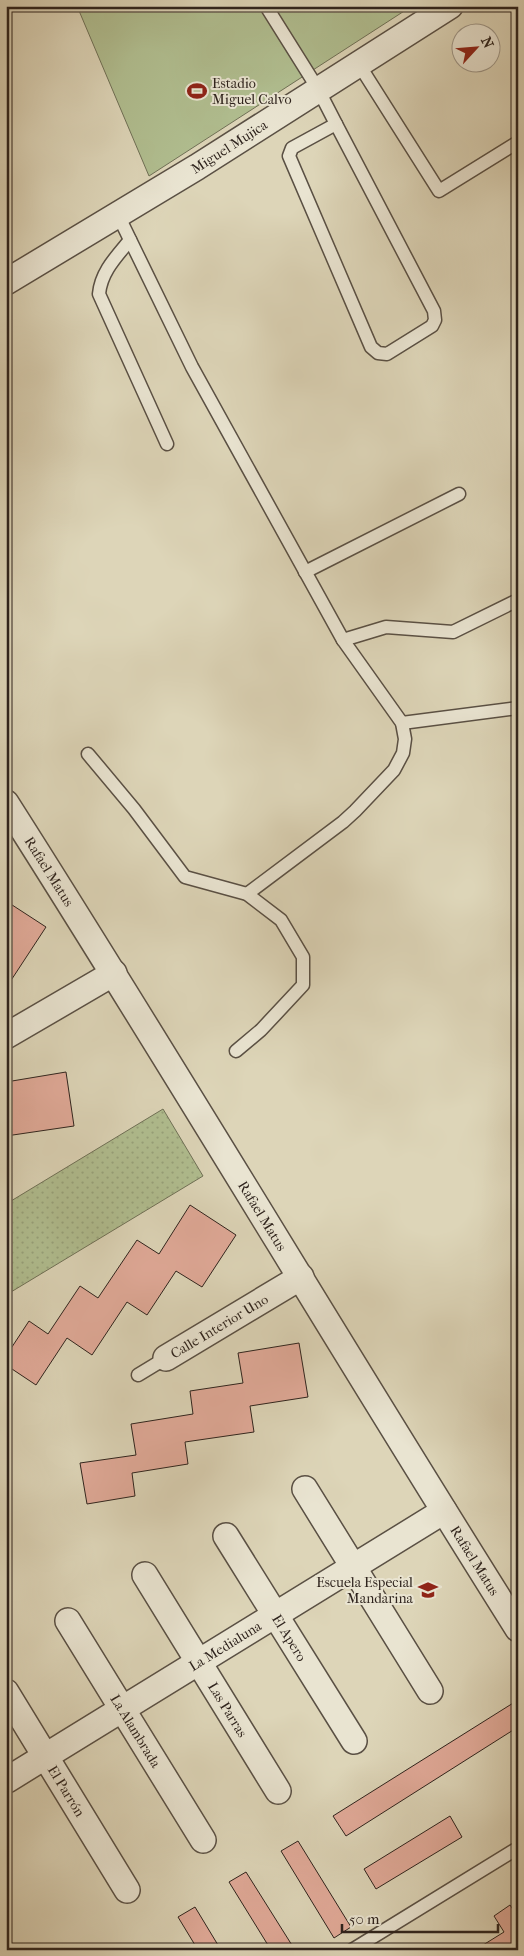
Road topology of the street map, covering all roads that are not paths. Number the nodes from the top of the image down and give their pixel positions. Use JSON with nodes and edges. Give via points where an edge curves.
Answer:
{"nodes":[{"id":1,"x":266,"y":6,"type":"edge"},
{"id":2,"x":450,"y":6,"type":"edge"},
{"id":3,"x":358,"y":63,"type":"junction"},
{"id":4,"x":318,"y":89,"type":"junction"},
{"id":5,"x":336,"y":124,"type":"junction"},
{"id":6,"x":518,"y":142,"type":"edge"},
{"id":7,"x":118,"y":216,"type":"junction"},
{"id":8,"x":130,"y":240,"type":"junction"},
{"id":9,"x":6,"y":282,"type":"edge"},
{"id":10,"x":167,"y":444,"type":"dead end"},
{"id":11,"x":459,"y":494,"type":"dead end"},
{"id":12,"x":305,"y":572,"type":"junction"},
{"id":13,"x":518,"y":600,"type":"edge"},
{"id":14,"x":343,"y":640,"type":"junction"},
{"id":15,"x":518,"y":708,"type":"edge"},
{"id":16,"x":402,"y":723,"type":"junction"},
{"id":17,"x":88,"y":754,"type":"dead end"},
{"id":18,"x":6,"y":803,"type":"edge"},
{"id":19,"x":247,"y":894,"type":"junction"},
{"id":20,"x":114,"y":972,"type":"junction"},
{"id":21,"x":6,"y":1036,"type":"edge"},
{"id":22,"x":236,"y":1051,"type":"dead end"},
{"id":23,"x":300,"y":1277,"type":"junction"},
{"id":24,"x":166,"y":1358,"type":"joint"},
{"id":25,"x":138,"y":1376,"type":"dead end"},
{"id":26,"x":305,"y":1489,"type":"dead end"},
{"id":27,"x":444,"y":1511,"type":"junction"},
{"id":28,"x":226,"y":1536,"type":"dead end"},
{"id":29,"x":353,"y":1567,"type":"junction"},
{"id":30,"x":145,"y":1575,"type":"dead end"},
{"id":31,"x":276,"y":1615,"type":"junction"},
{"id":32,"x":68,"y":1621,"type":"dead end"},
{"id":33,"x":518,"y":1629,"type":"edge"},
{"id":34,"x":199,"y":1662,"type":"junction"},
{"id":35,"x":430,"y":1691,"type":"dead end"},
{"id":36,"x":6,"y":1692,"type":"edge"},
{"id":37,"x":123,"y":1709,"type":"junction"},
{"id":38,"x":354,"y":1741,"type":"dead end"},
{"id":39,"x":46,"y":1757,"type":"junction"},
{"id":40,"x":8,"y":1780,"type":"edge"},
{"id":41,"x":278,"y":1791,"type":"dead end"},
{"id":42,"x":203,"y":1840,"type":"dead end"},
{"id":43,"x":518,"y":1848,"type":"edge"},
{"id":44,"x":127,"y":1890,"type":"dead end"},
{"id":45,"x":352,"y":1950,"type":"edge"}],
"edges":[{"from":1,"to":4,"type":"lane"},
{"from":2,"to":3,"type":"street","name":"Miguel Mujica"},
{"from":3,"to":4,"type":"street","name":"Miguel Mujica"},
{"from":3,"to":6,"type":"lane","via":[[439,191]]},
{"from":4,"to":5,"type":"lane"},
{"from":4,"to":7,"type":"street","name":"Miguel Mujica"},
{"from":5,"to":5,"type":"lane","via":[[434,312],[432,326],[387,354],[378,353],[371,347],[289,156],[292,148]]},
{"from":7,"to":8,"type":"lane"},
{"from":7,"to":9,"type":"street","name":"Miguel Mujica"},
{"from":8,"to":10,"type":"lane","via":[[106,269],[99,294]]},
{"from":8,"to":12,"type":"lane","via":[[192,367]]},
{"from":11,"to":12,"type":"lane"},
{"from":12,"to":14,"type":"lane"},
{"from":13,"to":14,"type":"lane","via":[[453,632],[386,627]]},
{"from":14,"to":16,"type":"lane"},
{"from":15,"to":16,"type":"lane"},
{"from":16,"to":19,"type":"lane","via":[[403,753],[394,770],[343,822]]},
{"from":17,"to":19,"type":"lane","via":[[186,877]]},
{"from":18,"to":20,"type":"street","name":"Rafael Matus"},
{"from":19,"to":22,"type":"lane","via":[[281,920],[303,957],[303,985],[261,1030]]},
{"from":20,"to":21,"type":"street"},
{"from":20,"to":23,"type":"street","name":"Rafael Matus"},
{"from":23,"to":24,"type":"street","name":"Calle Interior Uno"},
{"from":23,"to":27,"type":"street","name":"Rafael Matus"},
{"from":24,"to":25,"type":"lane","name":"Calle Interior Uno"},
{"from":26,"to":29,"type":"street"},
{"from":27,"to":29,"type":"street","name":"La Medialuna"},
{"from":27,"to":33,"type":"street","name":"Rafael Matus"},
{"from":28,"to":31,"type":"street","name":"El Apero"},
{"from":29,"to":31,"type":"street","name":"La Medialuna"},
{"from":29,"to":35,"type":"street"},
{"from":30,"to":34,"type":"street","name":"Las Parras"},
{"from":31,"to":34,"type":"street","name":"La Medialuna"},
{"from":31,"to":38,"type":"street","name":"El Apero"},
{"from":32,"to":37,"type":"street","name":"La Alambrada"},
{"from":34,"to":37,"type":"street","name":"La Medialuna"},
{"from":34,"to":41,"type":"street","name":"Las Parras"},
{"from":36,"to":39,"type":"street","name":"El Parrón"},
{"from":37,"to":39,"type":"street","name":"La Medialuna"},
{"from":37,"to":42,"type":"street","name":"La Alambrada"},
{"from":39,"to":40,"type":"street","name":"La Medialuna"},
{"from":39,"to":44,"type":"street","name":"El Parrón"},
{"from":43,"to":45,"type":"lane"}]}
